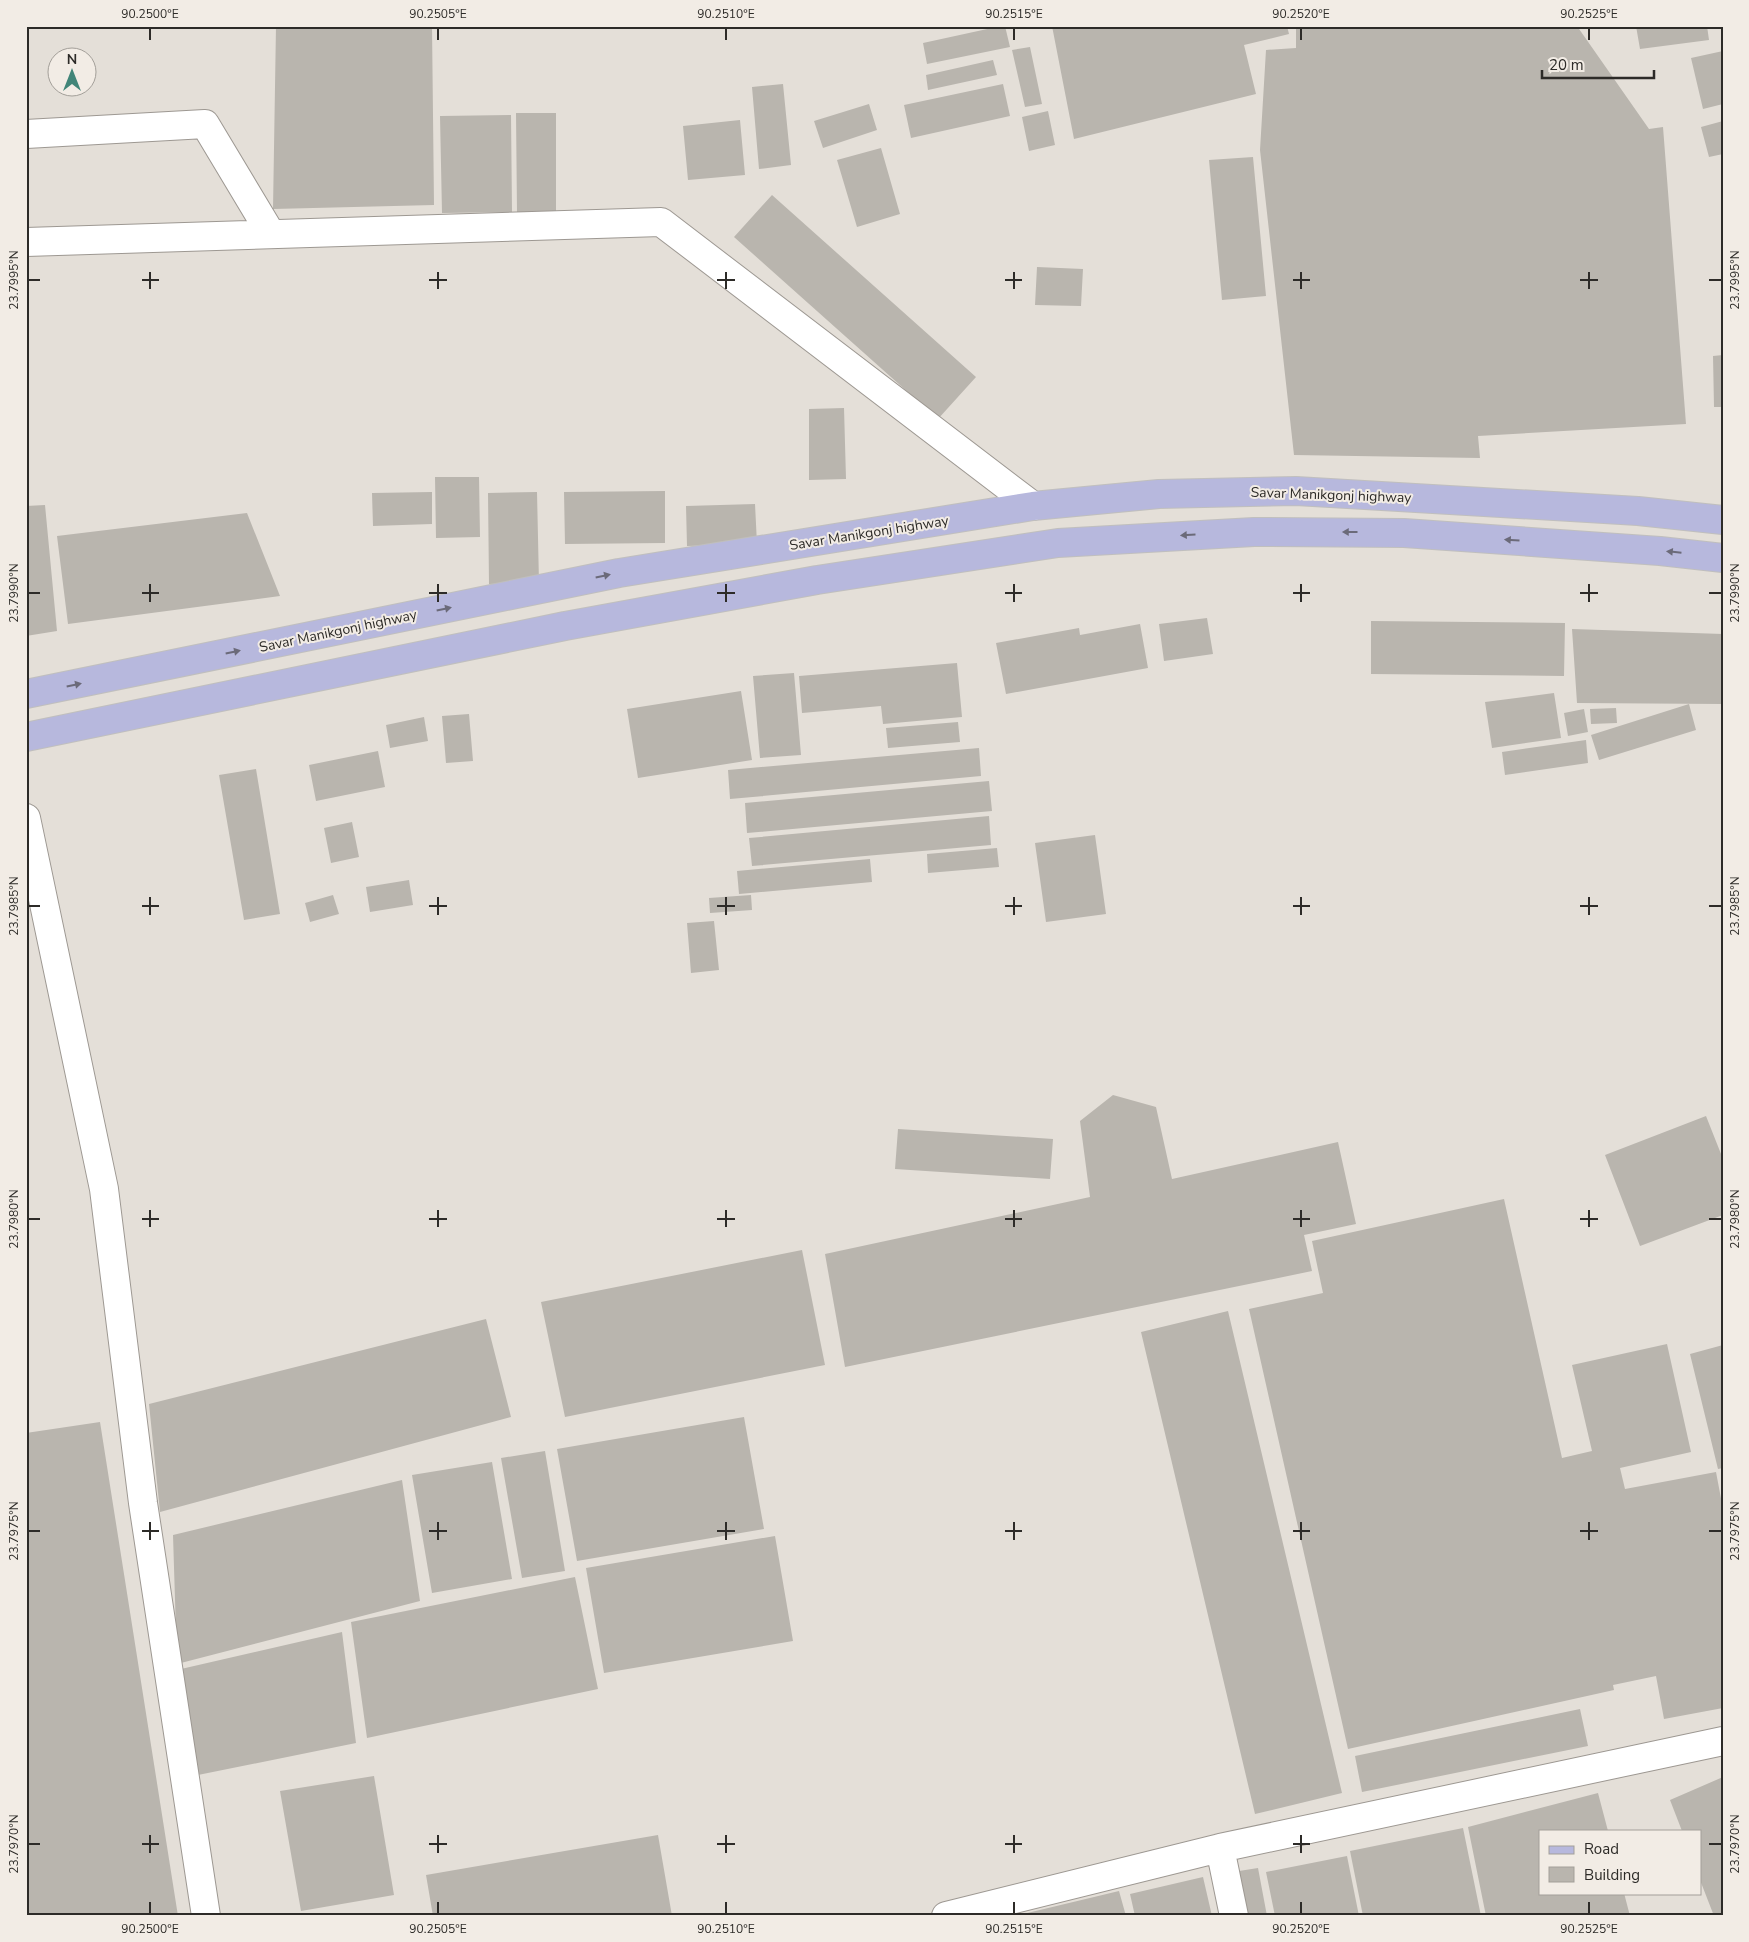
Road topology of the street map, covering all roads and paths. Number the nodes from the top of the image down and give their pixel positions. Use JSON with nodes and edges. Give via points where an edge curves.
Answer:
{"nodes":[{"id":1,"x":26,"y":134,"type":"edge"},
{"id":2,"x":271,"y":234,"type":"junction"},
{"id":3,"x":26,"y":242,"type":"edge"},
{"id":4,"x":1032,"y":506,"type":"junction"},
{"id":5,"x":1723,"y":520,"type":"edge"},
{"id":6,"x":1723,"y":558,"type":"edge"},
{"id":7,"x":26,"y":694,"type":"edge"},
{"id":8,"x":26,"y":737,"type":"edge"},
{"id":9,"x":26,"y":818,"type":"edge"},
{"id":10,"x":1723,"y":1741,"type":"edge"},
{"id":11,"x":1220,"y":1848,"type":"junction"},
{"id":12,"x":206,"y":1916,"type":"edge"},
{"id":13,"x":946,"y":1916,"type":"edge"},
{"id":14,"x":1234,"y":1916,"type":"edge"}],
"edges":[{"from":1,"to":2,"type":"street","via":[[204,124]]},
{"from":2,"to":3,"type":"street"},
{"from":2,"to":4,"type":"street","via":[[661,222]]},
{"from":4,"to":5,"type":"main road","name":"Savar Manikgonj highway","via":[[1159,494],[1296,491],[1638,511]]},
{"from":7,"to":4,"type":"main road","name":"Savar Manikgonj highway","one_way":true,"via":[[619,573]]},
{"from":6,"to":8,"type":"main road","one_way":true,"via":[[1404,532],[1254,532],[1058,542],[817,580],[574,624]]},
{"from":9,"to":12,"type":"street","via":[[104,1188],[143,1503]]},
{"from":10,"to":11,"type":"street"},
{"from":11,"to":13,"type":"street"},
{"from":11,"to":14,"type":"street"}]}
